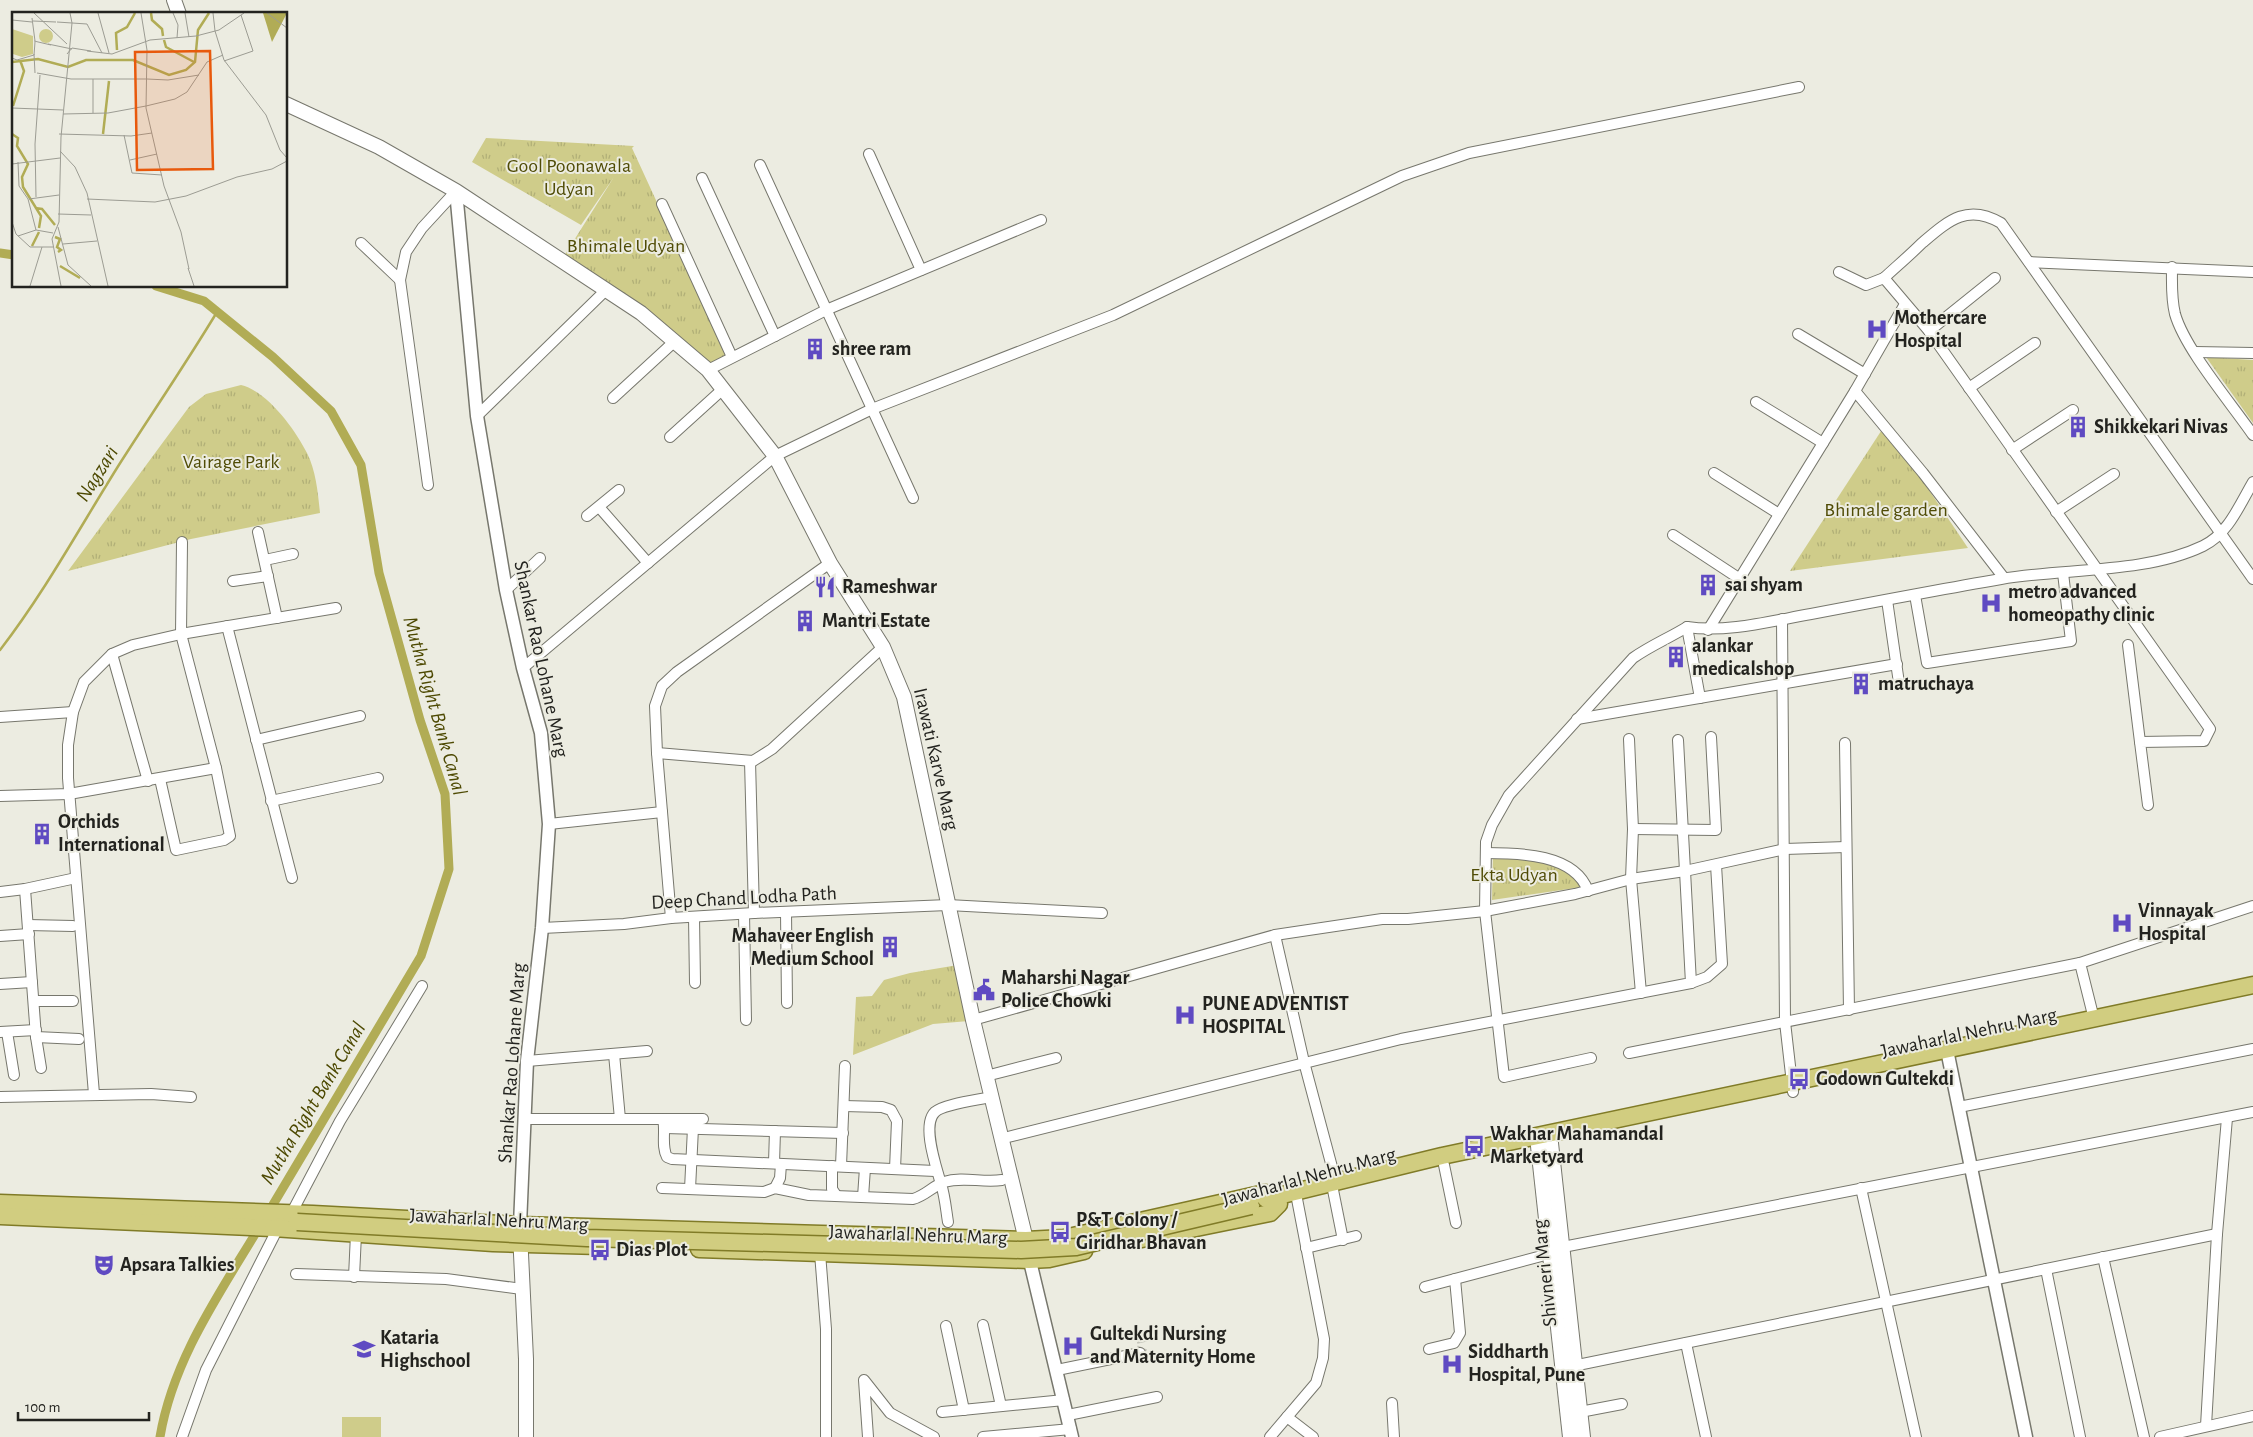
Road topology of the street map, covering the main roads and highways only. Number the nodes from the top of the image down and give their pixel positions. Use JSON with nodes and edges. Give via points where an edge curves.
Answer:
{"nodes":[{"id":1,"x":174,"y":0,"type":"edge"},
{"id":2,"x":178,"y":12,"type":"edge"},
{"id":3,"x":288,"y":105,"type":"edge"},
{"id":4,"x":2253,"y":985,"type":"edge"},
{"id":5,"x":2253,"y":995,"type":"edge"},
{"id":6,"x":1948,"y":1054,"type":"junction"},
{"id":7,"x":1544,"y":1140,"type":"junction"},
{"id":8,"x":1334,"y":1186,"type":"junction"},
{"id":9,"x":1278,"y":1200,"type":"junction"},
{"id":10,"x":0,"y":1203,"type":"edge"},
{"id":11,"x":0,"y":1216,"type":"edge"},
{"id":12,"x":232,"y":1218,"type":"junction"},
{"id":13,"x":283,"y":1221,"type":"junction"},
{"id":14,"x":520,"y":1225,"type":"junction"},
{"id":15,"x":1026,"y":1240,"type":"junction"},
{"id":16,"x":520,"y":1245,"type":"junction"},
{"id":17,"x":1569,"y":1366,"type":"junction"},
{"id":18,"x":526,"y":1437,"type":"edge"},
{"id":19,"x":1570,"y":1437,"type":"edge"},
{"id":20,"x":1583,"y":1437,"type":"edge"}],
"edges":[{"from":1,"to":2,"type":"main road"},
{"from":3,"to":15,"type":"main road","name":"Irawati Karve Marg","via":[[379,147],[456,191],[607,289],[708,370],[775,456],[830,563],[883,647],[904,697],[973,1020]]},
{"from":4,"to":6,"type":"main road","name":"Jawaharlal Nehru Marg"},
{"from":5,"to":6,"type":"main road","name":"Jawaharlal Nehru Marg"},
{"from":6,"to":7,"type":"main road","name":"Jawaharlal Nehru Marg"},
{"from":7,"to":8,"type":"main road","name":"Jawaharlal Nehru Marg","via":[[1444,1165]]},
{"from":7,"to":8,"type":"main road","name":"Jawaharlal Nehru Marg","via":[[1434,1158]]},
{"from":7,"to":17,"type":"main road","name":"Shivneri Marg","via":[[1563,1247]]},
{"from":7,"to":17,"type":"main road","name":"Shivneri Marg","via":[[1549,1254]]},
{"from":8,"to":9,"type":"main road","name":"Jawaharlal Nehru Marg"},
{"from":8,"to":9,"type":"main road","name":"Jawaharlal Nehru Marg","via":[[1297,1199]]},
{"from":9,"to":13,"type":"main road","bridge":true,"via":[[1265,1208],[1251,1206],[1076,1246],[1021,1250],[587,1238]]},
{"from":9,"to":15,"type":"main road","name":"Jawaharlal Nehru Marg","via":[[1265,1193],[1064,1238]]},
{"from":9,"to":16,"type":"main road","name":"Jawaharlal Nehru Marg","via":[[1270,1213],[1048,1259]]},
{"from":10,"to":12,"type":"main road"},
{"from":11,"to":12,"type":"main road"},
{"from":12,"to":13,"type":"main road"},
{"from":13,"to":14,"type":"main road","name":"Jawaharlal Nehru Marg"},
{"from":13,"to":16,"type":"main road","name":"Jawaharlal Nehru Marg","via":[[356,1234]]},
{"from":14,"to":15,"type":"main road","name":"Jawaharlal Nehru Marg"},
{"from":14,"to":16,"type":"main road"},
{"from":16,"to":18,"type":"main road"},
{"from":17,"to":19,"type":"main road","name":"Shivneri Marg"},
{"from":17,"to":20,"type":"main road","name":"Shivneri Marg"}]}
